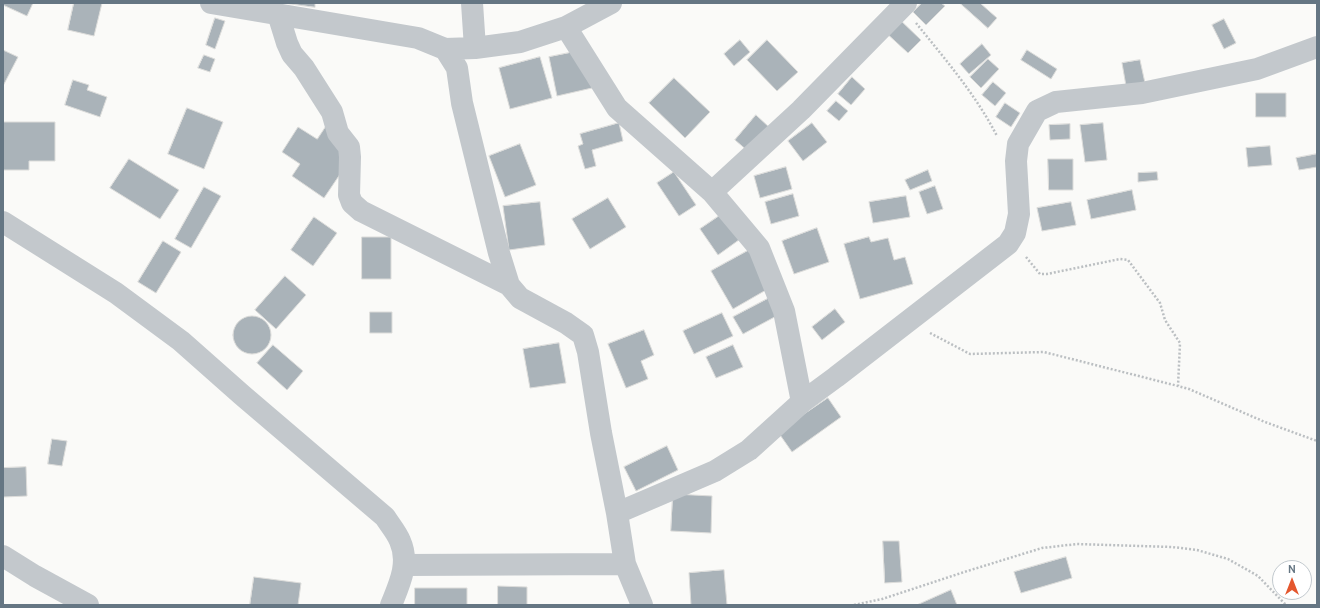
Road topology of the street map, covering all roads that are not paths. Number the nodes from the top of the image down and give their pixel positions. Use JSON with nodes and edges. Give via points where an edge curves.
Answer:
{"nodes":[{"id":1,"x":211,"y":3,"type":"edge"},
{"id":2,"x":472,"y":3,"type":"edge"},
{"id":3,"x":611,"y":3,"type":"edge"},
{"id":4,"x":903,"y":4,"type":"edge"},
{"id":5,"x":278,"y":14,"type":"junction"},
{"id":6,"x":566,"y":27,"type":"junction"},
{"id":7,"x":1317,"y":47,"type":"edge"},
{"id":8,"x":475,"y":48,"type":"junction"},
{"id":9,"x":445,"y":49,"type":"junction"},
{"id":10,"x":712,"y":192,"type":"junction"},
{"id":11,"x":3,"y":222,"type":"edge"},
{"id":12,"x":509,"y":285,"type":"junction"},
{"id":13,"x":802,"y":402,"type":"junction"},
{"id":14,"x":617,"y":513,"type":"junction"},
{"id":15,"x":3,"y":556,"type":"edge"},
{"id":16,"x":625,"y":564,"type":"junction"},
{"id":17,"x":405,"y":565,"type":"junction"},
{"id":18,"x":88,"y":605,"type":"edge"},
{"id":19,"x":391,"y":605,"type":"edge"},
{"id":20,"x":642,"y":605,"type":"edge"}],
"edges":[{"from":1,"to":5,"type":"street"},
{"from":2,"to":8,"type":"street"},
{"from":3,"to":6,"type":"street"},
{"from":4,"to":10,"type":"street","via":[[801,110]]},
{"from":5,"to":9,"type":"street","via":[[418,38]]},
{"from":5,"to":12,"type":"street","via":[[292,54],[332,112],[338,133],[348,147],[348,195],[352,203],[361,211]]},
{"from":6,"to":8,"type":"street","via":[[520,42]]},
{"from":6,"to":10,"type":"street","via":[[618,108]]},
{"from":7,"to":13,"type":"street","via":[[1256,69],[1142,93],[1056,102],[1037,111],[1018,144],[1016,162],[1019,214],[1016,233],[1008,244]]},
{"from":8,"to":9,"type":"street"},
{"from":9,"to":12,"type":"street","via":[[457,68],[462,103]]},
{"from":10,"to":13,"type":"street","via":[[759,248],[784,311]]},
{"from":11,"to":17,"type":"street","via":[[116,293],[181,341],[385,517],[401,542]]},
{"from":12,"to":14,"type":"street","via":[[520,298],[583,335]]},
{"from":13,"to":14,"type":"street","via":[[749,450],[715,472]]},
{"from":14,"to":16,"type":"street"},
{"from":15,"to":18,"type":"street"},
{"from":16,"to":17,"type":"street"},
{"from":16,"to":20,"type":"street"},
{"from":17,"to":19,"type":"street"}]}
